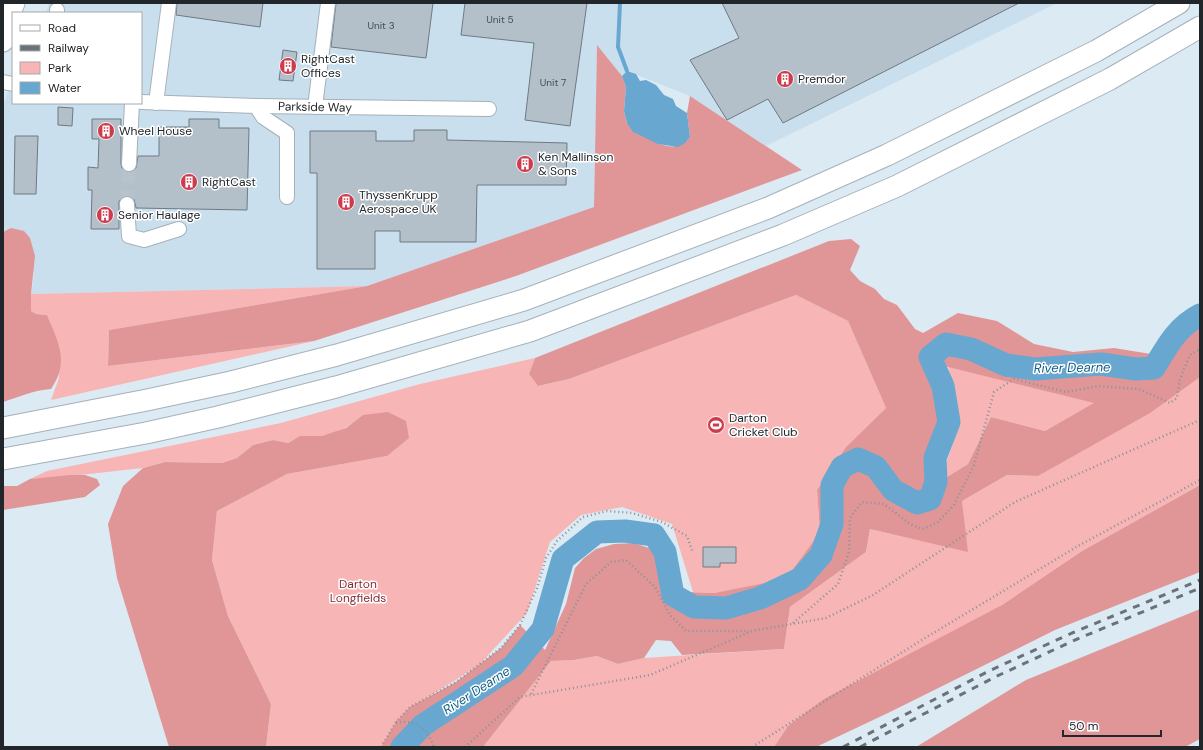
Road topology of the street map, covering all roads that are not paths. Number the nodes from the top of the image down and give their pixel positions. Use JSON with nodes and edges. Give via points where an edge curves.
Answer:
{"nodes":[{"id":1,"x":14,"y":3,"type":"edge"},
{"id":2,"x":169,"y":3,"type":"edge"},
{"id":3,"x":328,"y":3,"type":"edge"},
{"id":4,"x":1179,"y":3,"type":"edge"},
{"id":5,"x":1200,"y":27,"type":"edge"},
{"id":6,"x":3,"y":41,"type":"edge"},
{"id":7,"x":142,"y":102,"type":"edge"},
{"id":8,"x":156,"y":103,"type":"junction"},
{"id":9,"x":132,"y":104,"type":"edge"},
{"id":10,"x":256,"y":106,"type":"junction"},
{"id":11,"x":315,"y":107,"type":"junction"},
{"id":12,"x":489,"y":109,"type":"dead end"},
{"id":13,"x":129,"y":164,"type":"tunnel mouth"},
{"id":14,"x":287,"y":197,"type":"dead end"},
{"id":15,"x":127,"y":204,"type":"tunnel mouth"},
{"id":16,"x":179,"y":229,"type":"dead end"},
{"id":17,"x":3,"y":428,"type":"edge"},
{"id":18,"x":3,"y":459,"type":"edge"}],
"edges":[{"from":1,"to":6,"type":"highway"},
{"from":2,"to":8,"type":"lane"},
{"from":3,"to":11,"type":"lane"},
{"from":4,"to":17,"type":"highway","via":[[1096,51],[887,155],[768,208],[524,300],[337,355],[230,382]]},
{"from":5,"to":18,"type":"highway","via":[[1110,79],[897,186],[783,235],[530,331],[336,387],[218,417]]},
{"from":7,"to":8,"type":"lane","name":"Parkside Way"},
{"from":8,"to":10,"type":"lane","name":"Parkside Way"},
{"from":9,"to":13,"type":"lane"},
{"from":10,"to":11,"type":"lane","name":"Parkside Way"},
{"from":10,"to":14,"type":"lane","via":[[263,117],[287,134]]},
{"from":11,"to":12,"type":"lane","name":"Parkside Way"},
{"from":15,"to":16,"type":"lane","via":[[129,236],[144,240]]}]}
